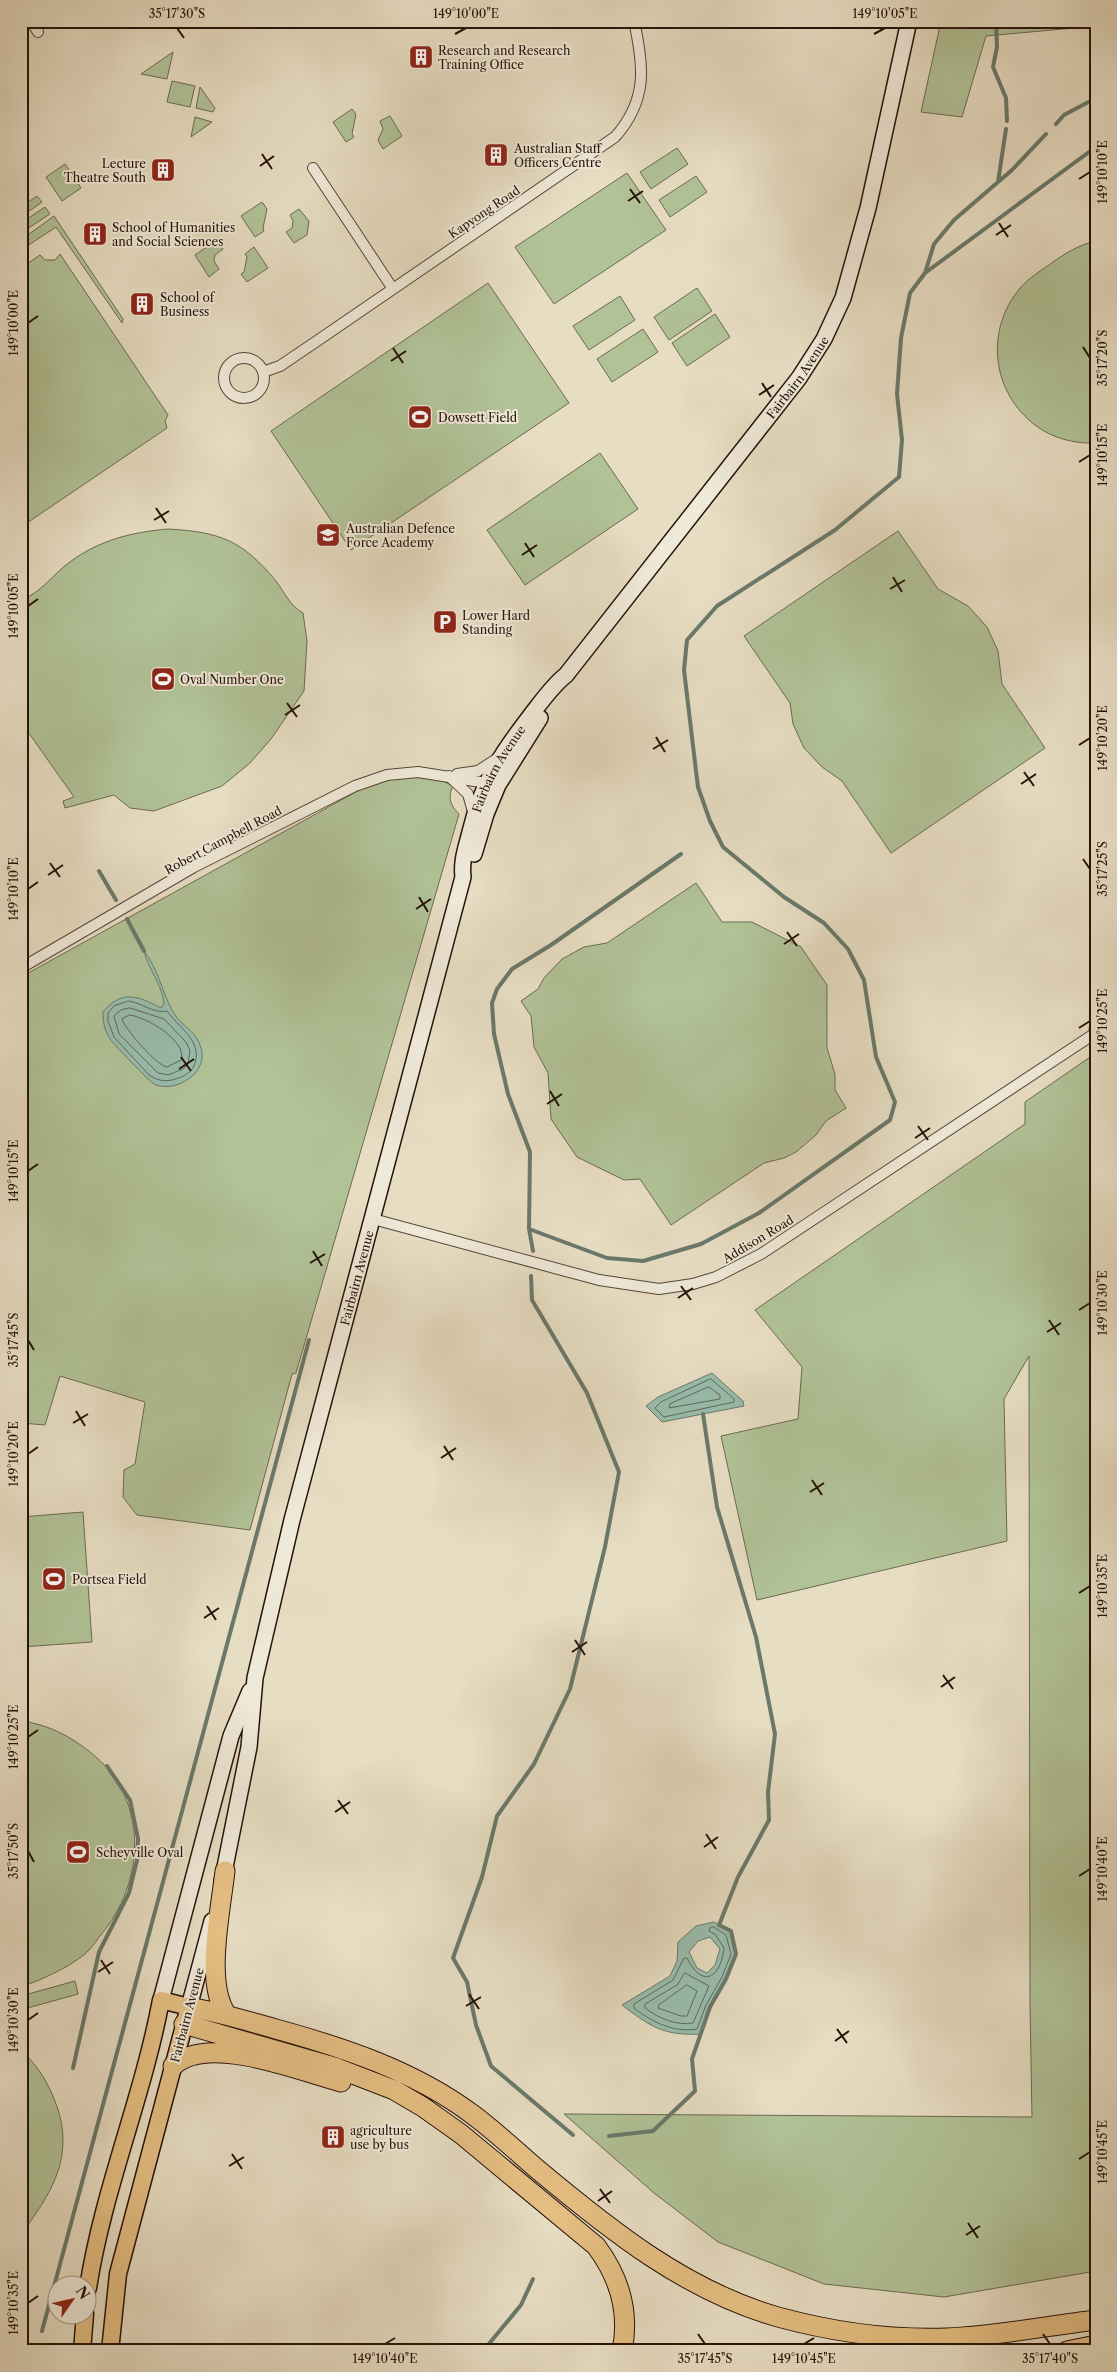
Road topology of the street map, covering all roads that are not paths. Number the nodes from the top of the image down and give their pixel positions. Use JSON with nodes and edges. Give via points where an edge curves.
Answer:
{"nodes":[{"id":1,"x":31,"y":21,"type":"edge"},
{"id":2,"x":634,"y":21,"type":"edge"},
{"id":3,"x":908,"y":21,"type":"edge"},
{"id":4,"x":38,"y":32,"type":"dead end"},
{"id":5,"x":313,"y":168,"type":"dead end"},
{"id":6,"x":394,"y":289,"type":"junction"},
{"id":7,"x":263,"y":372,"type":"junction"},
{"id":8,"x":566,"y":675,"type":"junction"},
{"id":9,"x":501,"y":756,"type":"junction"},
{"id":10,"x":448,"y":775,"type":"junction"},
{"id":11,"x":492,"y":784,"type":"junction"},
{"id":12,"x":474,"y":815,"type":"junction"},
{"id":13,"x":463,"y":877,"type":"junction"},
{"id":14,"x":22,"y":966,"type":"edge"},
{"id":15,"x":1096,"y":1020,"type":"edge"},
{"id":16,"x":373,"y":1219,"type":"junction"},
{"id":17,"x":255,"y":1678,"type":"junction"},
{"id":18,"x":224,"y":1871,"type":"junction"},
{"id":19,"x":162,"y":2000,"type":"junction"},
{"id":20,"x":227,"y":2015,"type":"junction"},
{"id":21,"x":186,"y":2016,"type":"junction"},
{"id":22,"x":158,"y":2018,"type":"junction"},
{"id":23,"x":173,"y":2066,"type":"junction"},
{"id":24,"x":394,"y":2090,"type":"junction"},
{"id":25,"x":91,"y":2274,"type":"edge"},
{"id":26,"x":1096,"y":2320,"type":"edge"},
{"id":27,"x":83,"y":2324,"type":"edge"},
{"id":28,"x":1096,"y":2345,"type":"edge"},
{"id":29,"x":82,"y":2351,"type":"edge"},
{"id":30,"x":110,"y":2351,"type":"edge"},
{"id":31,"x":622,"y":2351,"type":"edge"},
{"id":32,"x":1067,"y":2351,"type":"edge"}],
"edges":[{"from":1,"to":4,"type":"street"},
{"from":2,"to":6,"type":"street","name":"Kapyong Road","via":[[642,65],[640,87],[632,112],[615,137]]},
{"from":3,"to":8,"type":"main road","name":"Fairbairn Avenue","via":[[868,208],[843,298],[824,339],[799,378]]},
{"from":5,"to":6,"type":"street"},
{"from":6,"to":7,"type":"street","name":"Kapyong Road","via":[[280,366]]},
{"from":7,"to":7,"type":"street","via":[[261,388],[248,398],[233,395],[225,384],[224,373],[228,366],[240,358],[254,361]]},
{"from":8,"to":9,"type":"main road","name":"Fairbairn Avenue","via":[[555,683]]},
{"from":8,"to":11,"type":"main road","name":"Fairbairn Avenue","via":[[560,690]]},
{"from":9,"to":10,"type":"street","name":"Robert Campbell Road","via":[[478,771]]},
{"from":9,"to":11,"type":"main road","name":"Fairbairn Avenue"},
{"from":10,"to":11,"type":"street","name":"Robert Campbell Road"},
{"from":10,"to":12,"type":"street","via":[[468,794]]},
{"from":10,"to":14,"type":"street","name":"Robert Campbell Road","via":[[418,772],[387,775],[355,786],[194,867]]},
{"from":11,"to":12,"type":"main road","name":"Fairbairn Avenue"},
{"from":11,"to":13,"type":"main road","name":"Fairbairn Avenue","via":[[470,867]]},
{"from":12,"to":13,"type":"main road","name":"Fairbairn Avenue","via":[[462,864]]},
{"from":13,"to":16,"type":"main road","name":"Fairbairn Avenue"},
{"from":15,"to":16,"type":"street","name":"Addison Road","via":[[1094,1034],[778,1243],[739,1267],[693,1284],[659,1289],[598,1280]]},
{"from":16,"to":17,"type":"main road","name":"Fairbairn Avenue","via":[[292,1520]]},
{"from":17,"to":18,"type":"main road","name":"Fairbairn Avenue","via":[[249,1747]]},
{"from":17,"to":19,"type":"main road","name":"Fairbairn Avenue","via":[[231,1736]]},
{"from":18,"to":20,"type":"highway","via":[[215,1963],[218,1999]]},
{"from":18,"to":21,"type":"main road","name":"Fairbairn Avenue"},
{"from":19,"to":21,"type":"main road"},
{"from":19,"to":22,"type":"main road","name":"Fairbairn Avenue"},
{"from":20,"to":21,"type":"highway"},
{"from":20,"to":26,"type":"highway","via":[[348,2049],[426,2086],[472,2114],[646,2254],[687,2279],[776,2316],[849,2333],[900,2338],[949,2338]]},
{"from":21,"to":22,"type":"main road"},
{"from":21,"to":23,"type":"main road","name":"Fairbairn Avenue"},
{"from":21,"to":24,"type":"highway"},
{"from":22,"to":25,"type":"main road","name":"Fairbairn Avenue"},
{"from":23,"to":24,"type":"highway","via":[[191,2055],[235,2052],[341,2082]]},
{"from":23,"to":30,"type":"main road","name":"Fairbairn Avenue","via":[[118,2274]]},
{"from":24,"to":31,"type":"highway","via":[[461,2134],[596,2246],[607,2260],[621,2292],[626,2324]]},
{"from":27,"to":29,"type":"main road"},
{"from":28,"to":32,"type":"highway"}]}
